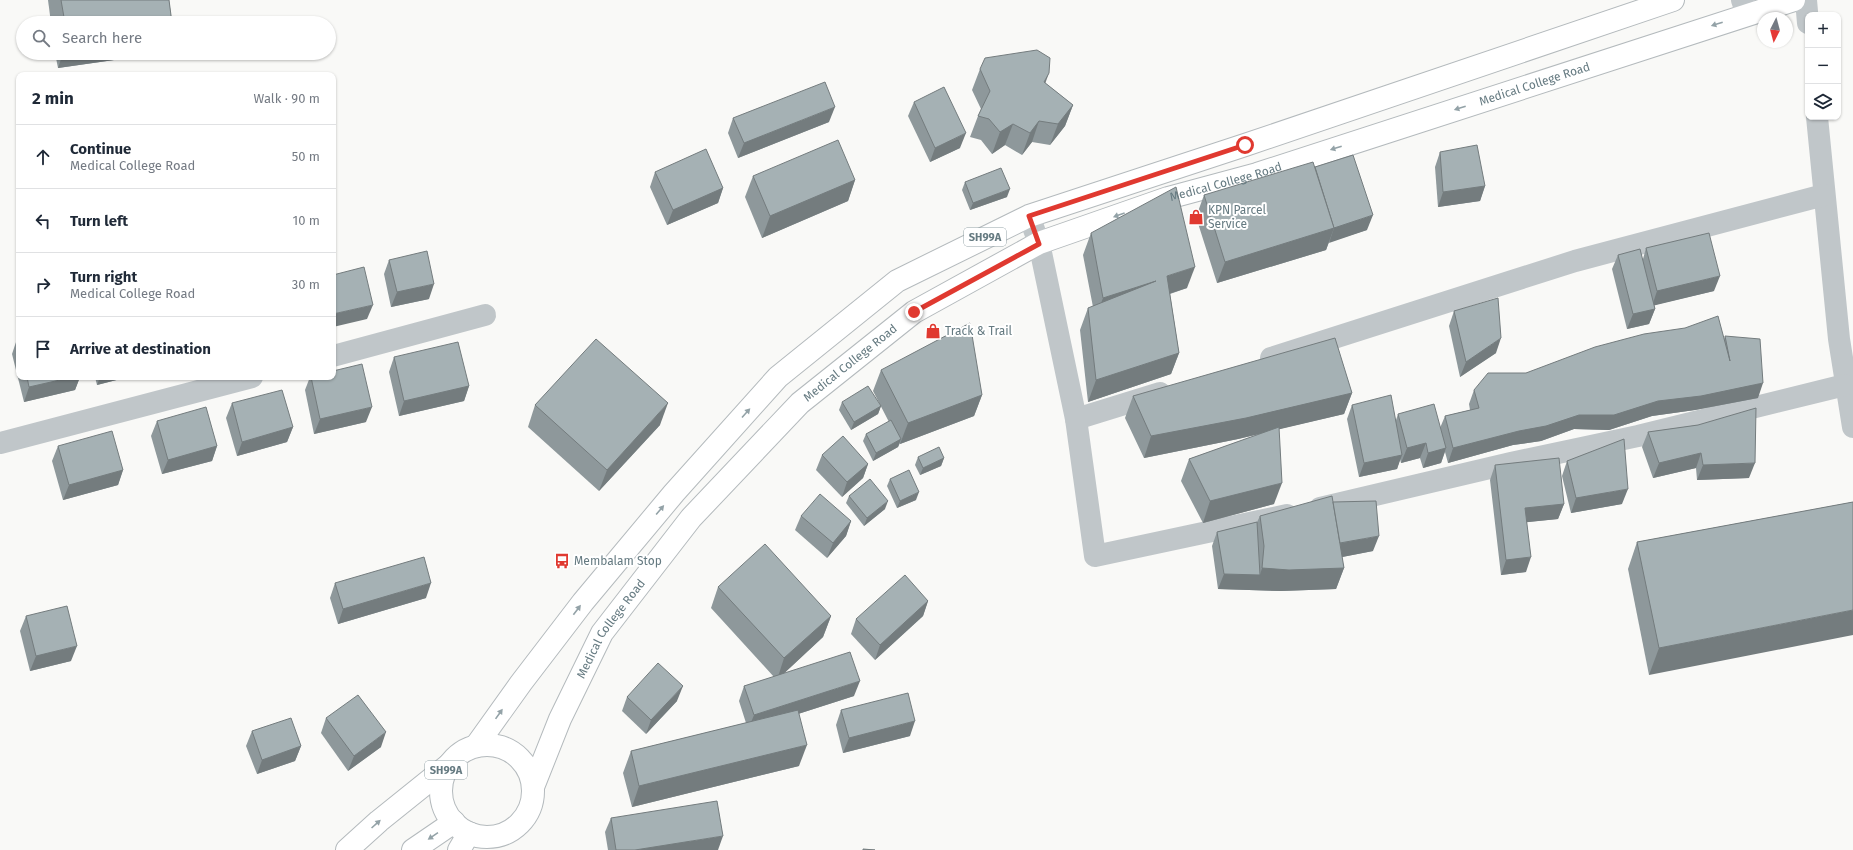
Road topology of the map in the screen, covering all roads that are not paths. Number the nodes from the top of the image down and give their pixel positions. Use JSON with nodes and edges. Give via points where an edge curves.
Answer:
{"nodes":[{"id":1,"x":1672,"y":0,"type":"edge"},
{"id":2,"x":1794,"y":0,"type":"edge"},
{"id":3,"x":1806,"y":0,"type":"edge"},
{"id":4,"x":1745,"y":7,"type":"edge"},
{"id":5,"x":1807,"y":12,"type":"edge"},
{"id":6,"x":1817,"y":120,"type":"edge"},
{"id":7,"x":1824,"y":195,"type":"junction"},
{"id":8,"x":1029,"y":216,"type":"junction"},
{"id":9,"x":1039,"y":244,"type":"junction"},
{"id":10,"x":897,"y":281,"type":"junction"},
{"id":11,"x":914,"y":312,"type":"junction"},
{"id":12,"x":485,"y":316,"type":"dead end"},
{"id":13,"x":336,"y":355,"type":"edge"},
{"id":14,"x":1250,"y":364,"type":"edge"},
{"id":15,"x":241,"y":380,"type":"edge"},
{"id":16,"x":1845,"y":385,"type":"junction"},
{"id":17,"x":1182,"y":386,"type":"edge"},
{"id":18,"x":1076,"y":419,"type":"junction"},
{"id":19,"x":1853,"y":427,"type":"edge"},
{"id":20,"x":0,"y":443,"type":"edge"},
{"id":21,"x":476,"y":746,"type":"junction"},
{"id":22,"x":450,"y":764,"type":"junction"},
{"id":23,"x":533,"y":787,"type":"junction"},
{"id":24,"x":512,"y":829,"type":"junction"},
{"id":25,"x":460,"y":835,"type":"edge"},
{"id":26,"x":347,"y":850,"type":"edge"},
{"id":27,"x":413,"y":850,"type":"edge"},
{"id":28,"x":500,"y":850,"type":"edge"}],
"edges":[{"from":1,"to":8,"type":"main road","number":"SH99A"},
{"from":2,"to":4,"type":"main road","name":"Medical College Road","number":"SH99A"},
{"from":3,"to":5,"type":"street"},
{"from":4,"to":9,"type":"main road","name":"Medical College Road","number":"SH99A","one_way":true,"via":[[1257,174],[1168,198]]},
{"from":6,"to":7,"type":"street"},
{"from":7,"to":14,"type":"street","via":[[1576,261]]},
{"from":7,"to":16,"type":"street"},
{"from":8,"to":9,"type":"street"},
{"from":8,"to":10,"type":"main road","number":"SH99A"},
{"from":9,"to":11,"type":"main road","name":"Medical College Road","number":"SH99A"},
{"from":9,"to":18,"type":"street"},
{"from":10,"to":11,"type":"main road"},
{"from":21,"to":10,"type":"main road","number":"SH99A","one_way":true,"via":[[521,682],[583,602],[674,493],[778,376]]},
{"from":11,"to":23,"type":"main road","name":"Medical College Road","number":"SH99A","via":[[800,403],[690,518],[602,633],[560,719]]},
{"from":12,"to":13,"type":"street"},
{"from":15,"to":20,"type":"street"},
{"from":16,"to":18,"type":"street","via":[[1638,436],[1322,508],[1095,556]]},
{"from":16,"to":19,"type":"street"},
{"from":17,"to":18,"type":"street"},
{"from":21,"to":22,"type":"main road","number":"SH99A","via":[[462,753]]},
{"from":21,"to":23,"type":"main road","number":"SH99A","via":[[492,745],[520,758],[529,772]]},
{"from":22,"to":25,"type":"main road","number":"SH99A","via":[[441,787],[442,800]]},
{"from":26,"to":22,"type":"main road","number":"SH99A","one_way":true},
{"from":23,"to":24,"type":"main road","number":"SH99A","via":[[533,799],[528,811],[522,821]]},
{"from":24,"to":25,"type":"main road","number":"SH99A","via":[[498,835]]},
{"from":24,"to":28,"type":"main road"},
{"from":25,"to":27,"type":"main road","one_way":true}]}
